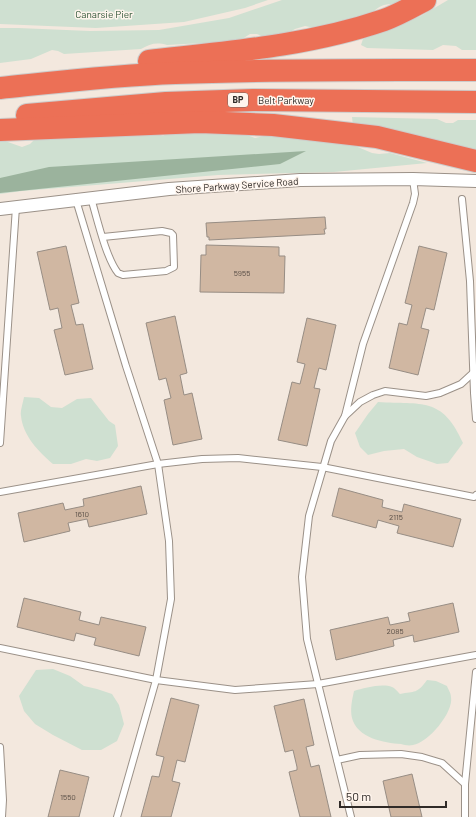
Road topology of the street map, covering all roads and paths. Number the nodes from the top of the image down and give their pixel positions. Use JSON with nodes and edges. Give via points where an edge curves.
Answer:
{"nodes":[{"id":1,"x":425,"y":0,"type":"edge"},
{"id":2,"x":476,"y":70,"type":"edge"},
{"id":3,"x":0,"y":88,"type":"edge"},
{"id":4,"x":476,"y":102,"type":"edge"},
{"id":5,"x":0,"y":118,"type":"edge"},
{"id":6,"x":0,"y":130,"type":"edge"},
{"id":7,"x":476,"y":161,"type":"edge"},
{"id":8,"x":413,"y":179,"type":"junction"},
{"id":9,"x":476,"y":181,"type":"edge"},
{"id":10,"x":91,"y":198,"type":"junction"},
{"id":11,"x":462,"y":199,"type":"dead end"},
{"id":12,"x":76,"y":200,"type":"junction"},
{"id":13,"x":16,"y":207,"type":"junction"},
{"id":14,"x":0,"y":209,"type":"edge"},
{"id":15,"x":103,"y":237,"type":"junction"},
{"id":16,"x":473,"y":281,"type":"edge"},
{"id":17,"x":473,"y":373,"type":"junction"},
{"id":18,"x":345,"y":416,"type":"junction"},
{"id":19,"x":476,"y":419,"type":"edge"},
{"id":20,"x":0,"y":443,"type":"edge"},
{"id":21,"x":158,"y":464,"type":"junction"},
{"id":22,"x":322,"y":467,"type":"junction"},
{"id":23,"x":0,"y":492,"type":"edge"},
{"id":24,"x":475,"y":498,"type":"edge"},
{"id":25,"x":0,"y":648,"type":"edge"},
{"id":26,"x":476,"y":655,"type":"edge"},
{"id":27,"x":476,"y":672,"type":"edge"},
{"id":28,"x":156,"y":680,"type":"junction"},
{"id":29,"x":318,"y":684,"type":"junction"},
{"id":30,"x":0,"y":747,"type":"edge"},
{"id":31,"x":337,"y":760,"type":"junction"},
{"id":32,"x":466,"y":784,"type":"junction"},
{"id":33,"x":2,"y":817,"type":"edge"},
{"id":34,"x":118,"y":817,"type":"edge"},
{"id":35,"x":351,"y":817,"type":"edge"},
{"id":36,"x":465,"y":817,"type":"edge"}],
"edges":[{"from":1,"to":3,"type":"highway","via":[[385,20],[333,35],[274,46],[87,68]]},
{"from":2,"to":3,"type":"highway","via":[[320,69],[174,73]]},
{"from":4,"to":5,"type":"highway","name":"Belt Parkway","number":"BP","via":[[254,100],[166,103]]},
{"from":6,"to":7,"type":"highway","via":[[200,122],[273,125],[377,137]]},
{"from":8,"to":9,"type":"street","name":"Shore Parkway Service Road"},
{"from":8,"to":10,"type":"street","name":"Shore Parkway Service Road","via":[[300,180],[169,189]]},
{"from":8,"to":18,"type":"lane","via":[[413,203],[362,344]]},
{"from":10,"to":12,"type":"street","name":"Shore Parkway Service Road"},
{"from":10,"to":15,"type":"lane"},
{"from":11,"to":16,"type":"lane"},
{"from":12,"to":13,"type":"street","name":"Shore Parkway Service Road"},
{"from":12,"to":21,"type":"lane"},
{"from":13,"to":14,"type":"street","name":"Shore Parkway Service Road"},
{"from":13,"to":20,"type":"lane"},
{"from":15,"to":15,"type":"lane","via":[[112,264],[118,273],[123,275],[166,271],[174,267],[171,232]]},
{"from":16,"to":17,"type":"lane"},
{"from":17,"to":18,"type":"lane","via":[[461,384],[440,393],[426,396],[385,391],[373,395],[360,402]]},
{"from":17,"to":19,"type":"lane"},
{"from":18,"to":22,"type":"lane","via":[[331,441]]},
{"from":21,"to":22,"type":"lane","via":[[238,458]]},
{"from":21,"to":23,"type":"lane"},
{"from":21,"to":28,"type":"lane","via":[[169,541],[171,599]]},
{"from":22,"to":24,"type":"lane"},
{"from":22,"to":29,"type":"lane","via":[[309,516],[302,577],[307,639]]},
{"from":25,"to":28,"type":"lane"},
{"from":26,"to":29,"type":"lane"},
{"from":27,"to":32,"type":"lane"},
{"from":28,"to":29,"type":"lane","via":[[235,690]]},
{"from":28,"to":34,"type":"lane"},
{"from":29,"to":31,"type":"lane"},
{"from":30,"to":33,"type":"lane"},
{"from":31,"to":32,"type":"lane","via":[[367,755],[401,754],[422,757],[442,763]]},
{"from":31,"to":35,"type":"lane"},
{"from":32,"to":36,"type":"lane"}]}
